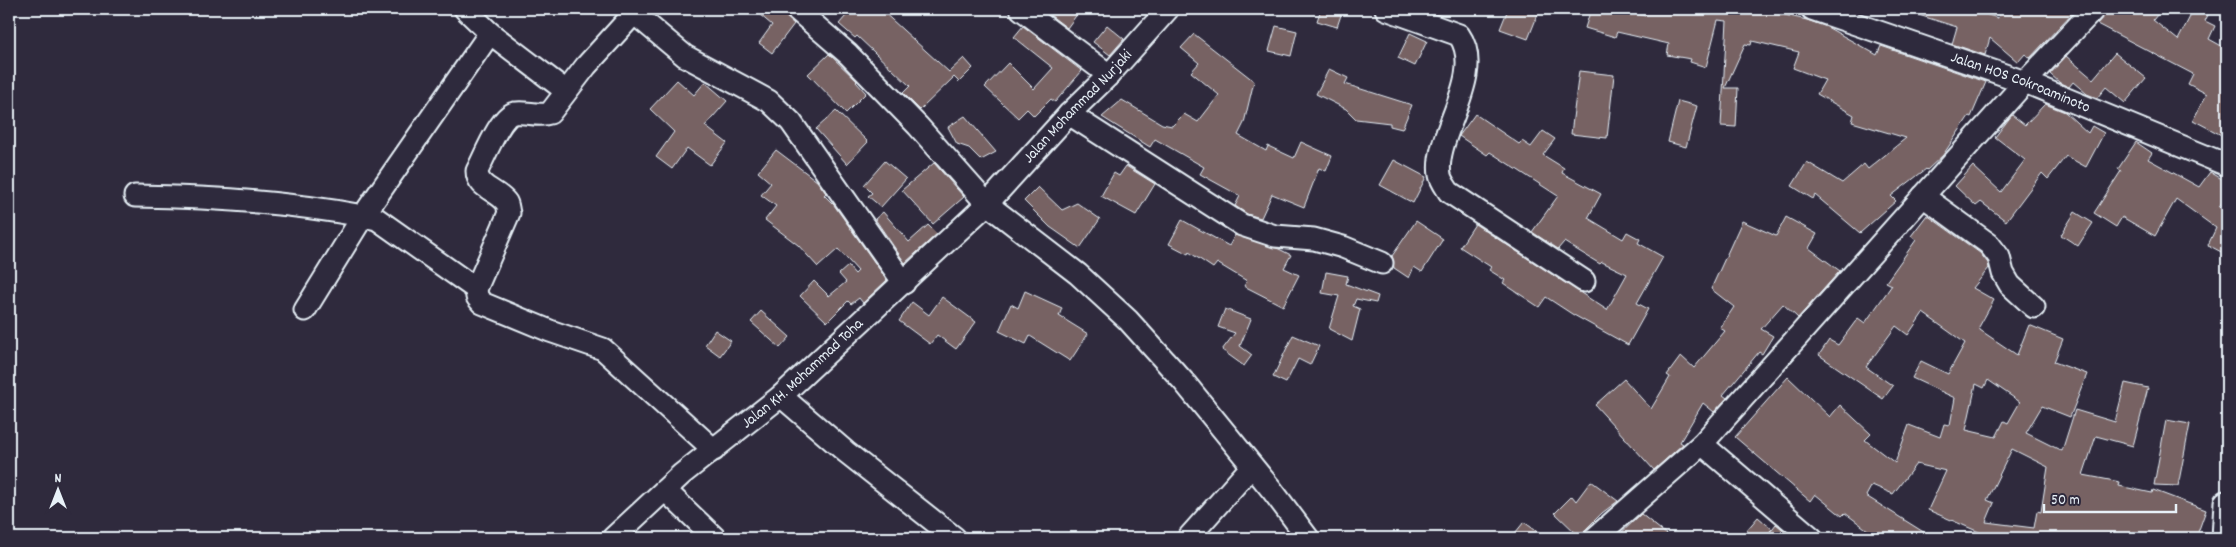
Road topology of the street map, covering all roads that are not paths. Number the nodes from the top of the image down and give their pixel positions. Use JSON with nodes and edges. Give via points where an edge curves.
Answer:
{"nodes":[{"id":1,"x":465,"y":9,"type":"edge"},
{"id":2,"x":796,"y":9,"type":"edge"},
{"id":3,"x":1021,"y":9,"type":"edge"},
{"id":4,"x":1168,"y":9,"type":"edge"},
{"id":5,"x":1386,"y":9,"type":"edge"},
{"id":6,"x":1812,"y":9,"type":"edge"},
{"id":7,"x":634,"y":10,"type":"edge"},
{"id":8,"x":2083,"y":13,"type":"edge"},
{"id":9,"x":490,"y":33,"type":"junction"},
{"id":10,"x":1109,"y":74,"type":"junction"},
{"id":11,"x":2025,"y":82,"type":"junction"},
{"id":12,"x":559,"y":101,"type":"junction"},
{"id":13,"x":1069,"y":114,"type":"junction"},
{"id":14,"x":2227,"y":165,"type":"edge"},
{"id":15,"x":135,"y":196,"type":"dead end"},
{"id":16,"x":1923,"y":196,"type":"junction"},
{"id":17,"x":987,"y":204,"type":"junction"},
{"id":18,"x":369,"y":217,"type":"junction"},
{"id":19,"x":1382,"y":263,"type":"dead end"},
{"id":20,"x":1584,"y":282,"type":"dead end"},
{"id":21,"x":904,"y":283,"type":"junction"},
{"id":22,"x":476,"y":288,"type":"junction"},
{"id":23,"x":2034,"y":307,"type":"dead end"},
{"id":24,"x":305,"y":310,"type":"dead end"},
{"id":25,"x":781,"y":396,"type":"junction"},
{"id":26,"x":1702,"y":444,"type":"junction"},
{"id":27,"x":714,"y":450,"type":"junction"},
{"id":28,"x":1252,"y":466,"type":"junction"},
{"id":29,"x":665,"y":490,"type":"junction"},
{"id":30,"x":2225,"y":502,"type":"dead end"},
{"id":31,"x":613,"y":538,"type":"edge"},
{"id":32,"x":715,"y":538,"type":"edge"},
{"id":33,"x":955,"y":538,"type":"edge"},
{"id":34,"x":1188,"y":538,"type":"edge"},
{"id":35,"x":1308,"y":538,"type":"edge"},
{"id":36,"x":1595,"y":538,"type":"edge"},
{"id":37,"x":1812,"y":538,"type":"edge"},
{"id":38,"x":2223,"y":538,"type":"edge"}],
"edges":[{"from":1,"to":9,"type":"street"},
{"from":2,"to":17,"type":"street","via":[[848,54]]},
{"from":3,"to":10,"type":"street"},
{"from":4,"to":10,"type":"street","name":"Jalan Mohammad Nurjaki"},
{"from":5,"to":20,"type":"street","via":[[1458,35],[1464,43],[1467,60],[1459,102],[1439,160],[1440,177],[1448,192]]},
{"from":6,"to":11,"type":"street","name":"Jalan HOS Cokroaminoto"},
{"from":7,"to":12,"type":"street"},
{"from":7,"to":21,"type":"street","via":[[685,56],[769,101],[791,122]]},
{"from":8,"to":11,"type":"street"},
{"from":9,"to":12,"type":"street"},
{"from":9,"to":18,"type":"street"},
{"from":10,"to":13,"type":"street","name":"Jalan Mohammad Nurjaki"},
{"from":11,"to":14,"type":"street","name":"Jalan HOS Cokroaminoto"},
{"from":11,"to":16,"type":"street"},
{"from":12,"to":22,"type":"street","via":[[543,115],[508,114],[477,171],[480,182],[506,202],[510,213]]},
{"from":13,"to":17,"type":"street","name":"Jalan Mohammad Nurjaki"},
{"from":13,"to":19,"type":"street","via":[[1242,225],[1275,236],[1314,239]]},
{"from":15,"to":18,"type":"street","via":[[219,198],[329,209]]},
{"from":16,"to":23,"type":"street","via":[[1989,244],[1999,257],[2010,285]]},
{"from":16,"to":26,"type":"street"},
{"from":17,"to":21,"type":"street","name":"Jalan KH. Mohammad Toha"},
{"from":17,"to":28,"type":"street","via":[[1078,274],[1128,320],[1184,382]]},
{"from":18,"to":22,"type":"street"},
{"from":18,"to":24,"type":"street"},
{"from":21,"to":25,"type":"street","name":"Jalan KH. Mohammad Toha"},
{"from":22,"to":27,"type":"street","via":[[482,303],[603,349]]},
{"from":25,"to":27,"type":"street","name":"Jalan KH. Mohammad Toha"},
{"from":25,"to":33,"type":"street"},
{"from":26,"to":36,"type":"street"},
{"from":26,"to":37,"type":"street"},
{"from":27,"to":29,"type":"street","name":"Jalan KH. Mohammad Toha"},
{"from":28,"to":34,"type":"street"},
{"from":28,"to":35,"type":"street"},
{"from":29,"to":31,"type":"street","name":"Jalan KH. Mohammad Toha"},
{"from":29,"to":32,"type":"street"},
{"from":30,"to":38,"type":"street"}]}
